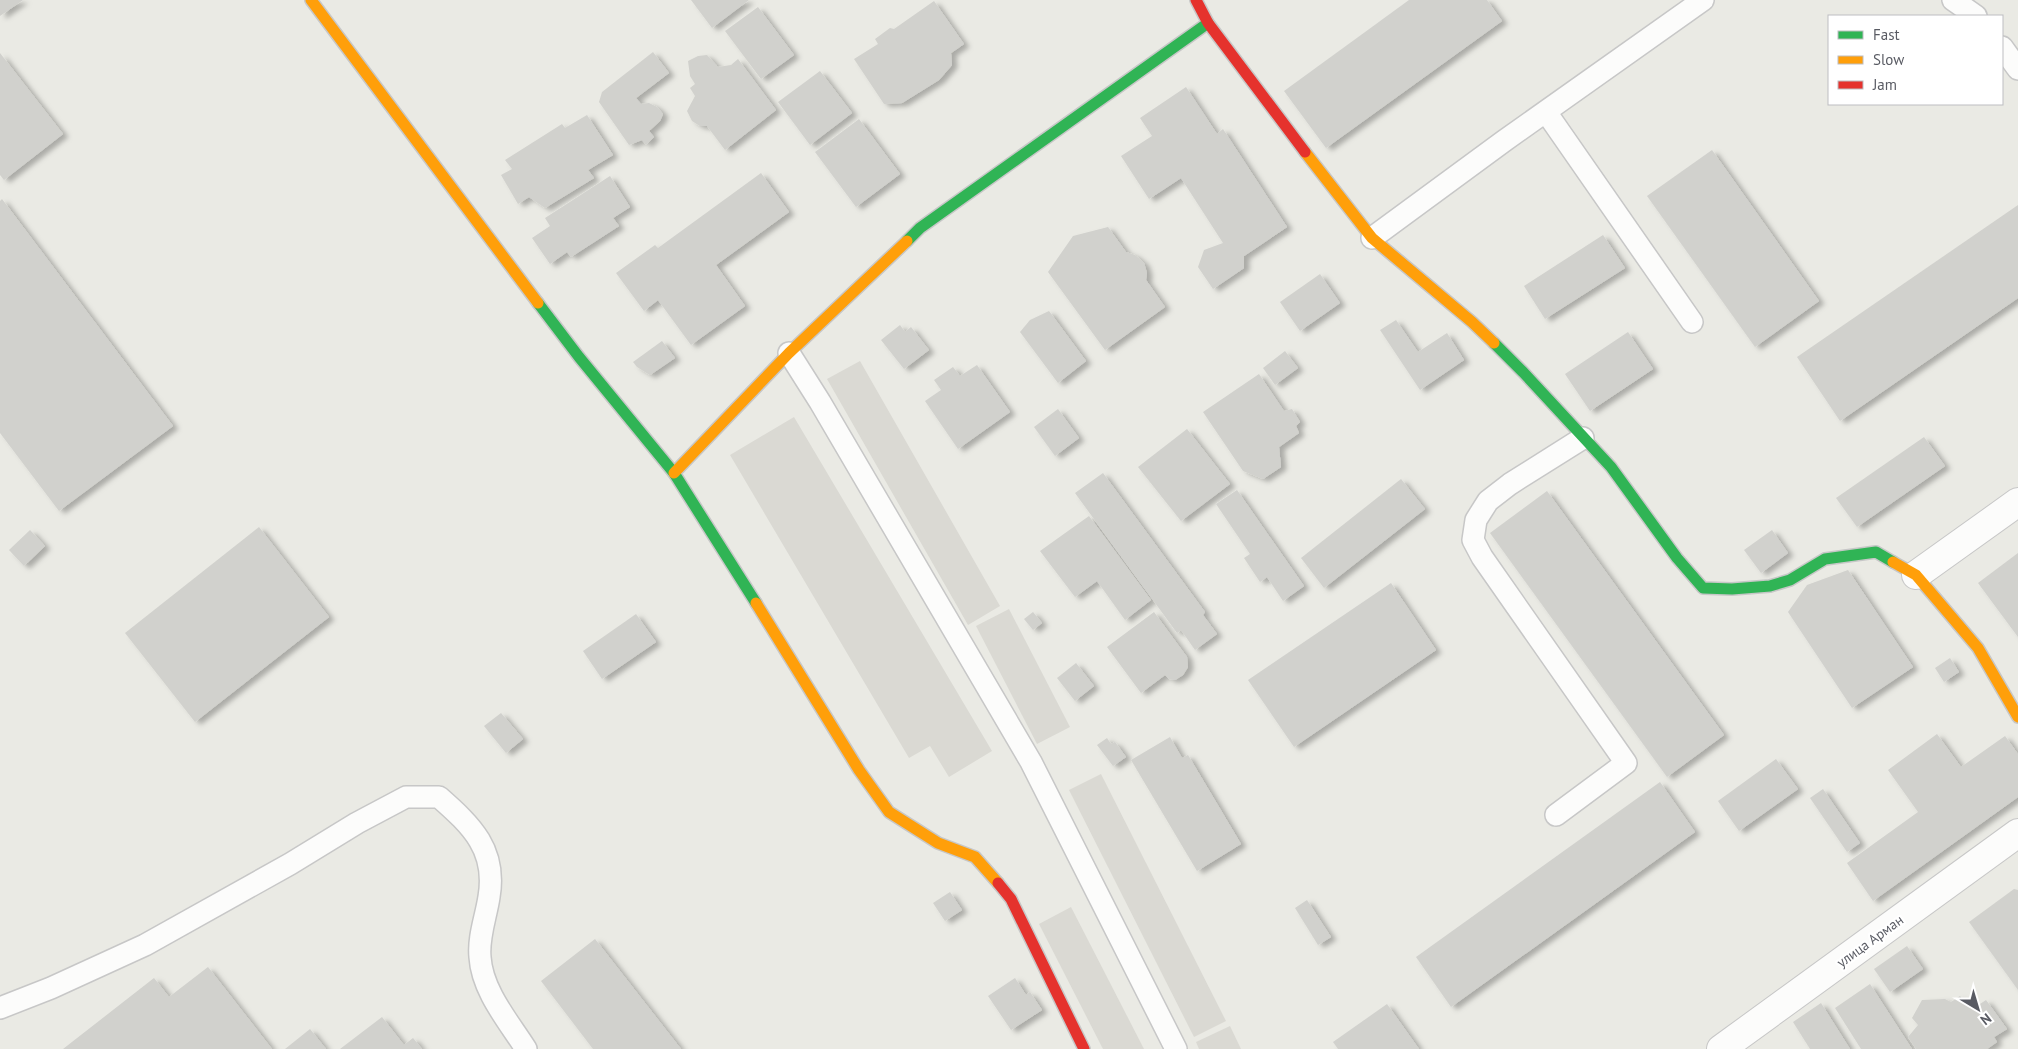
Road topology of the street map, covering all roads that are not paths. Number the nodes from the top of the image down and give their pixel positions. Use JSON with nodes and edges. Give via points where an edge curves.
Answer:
{"nodes":[{"id":1,"x":311,"y":0,"type":"edge"},
{"id":2,"x":1703,"y":0,"type":"edge"},
{"id":3,"x":1953,"y":0,"type":"edge"},
{"id":4,"x":1204,"y":8,"type":"edge"},
{"id":5,"x":1975,"y":15,"type":"edge"},
{"id":6,"x":2003,"y":48,"type":"edge"},
{"id":7,"x":2018,"y":69,"type":"edge"},
{"id":8,"x":1546,"y":112,"type":"junction"},
{"id":9,"x":1372,"y":238,"type":"junction"},
{"id":10,"x":1692,"y":322,"type":"dead end"},
{"id":11,"x":789,"y":353,"type":"junction"},
{"id":12,"x":1583,"y":438,"type":"junction"},
{"id":13,"x":674,"y":473,"type":"junction"},
{"id":14,"x":2018,"y":502,"type":"edge"},
{"id":15,"x":1916,"y":575,"type":"junction"},
{"id":16,"x":2018,"y":717,"type":"edge"},
{"id":17,"x":1556,"y":814,"type":"dead end"},
{"id":18,"x":2018,"y":832,"type":"edge"},
{"id":19,"x":0,"y":1008,"type":"edge"},
{"id":20,"x":526,"y":1049,"type":"edge"},
{"id":21,"x":1084,"y":1049,"type":"edge"},
{"id":22,"x":1176,"y":1049,"type":"edge"},
{"id":23,"x":1721,"y":1049,"type":"edge"}],
"edges":[{"from":1,"to":13,"type":"street","via":[[579,357]]},
{"from":2,"to":8,"type":"lane"},
{"from":3,"to":5,"type":"lane"},
{"from":4,"to":9,"type":"street","via":[[1276,116]]},
{"from":4,"to":11,"type":"street","via":[[920,228]]},
{"from":6,"to":7,"type":"lane"},
{"from":8,"to":9,"type":"lane"},
{"from":8,"to":10,"type":"lane"},
{"from":9,"to":12,"type":"street","via":[[1472,322]]},
{"from":11,"to":13,"type":"street"},
{"from":11,"to":22,"type":"lane","via":[[1031,762]]},
{"from":12,"to":15,"type":"street","via":[[1611,467],[1677,558],[1704,588],[1770,586],[1790,580],[1824,559],[1876,552]]},
{"from":12,"to":17,"type":"lane","via":[[1488,501],[1476,520],[1473,540],[1626,764]]},
{"from":13,"to":21,"type":"street","via":[[858,770],[889,812],[938,842],[975,857],[1011,899]]},
{"from":14,"to":15,"type":"street"},
{"from":15,"to":16,"type":"street","via":[[1978,648]]},
{"from":18,"to":23,"type":"street","name":"улица Арман"},
{"from":19,"to":20,"type":"lane","via":[[145,945],[406,797],[439,797],[463,818],[482,842],[491,865],[480,958],[486,985]]}]}
